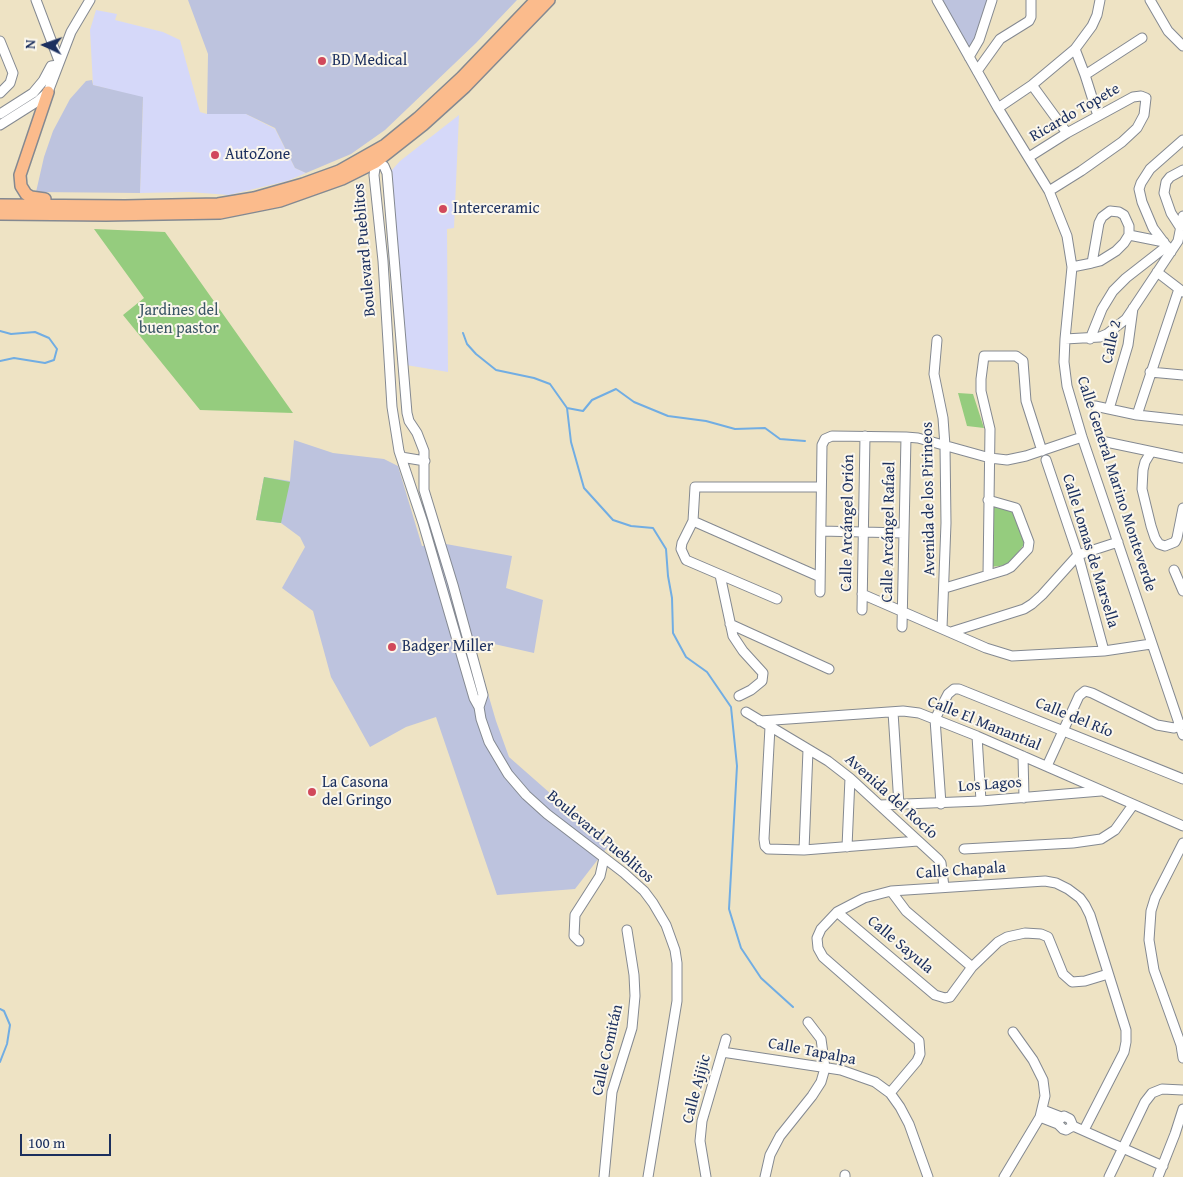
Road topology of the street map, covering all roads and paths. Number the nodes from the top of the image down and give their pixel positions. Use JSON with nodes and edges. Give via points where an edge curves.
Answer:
{"nodes":[{"id":1,"x":36,"y":0,"type":"edge"},
{"id":2,"x":90,"y":0,"type":"edge"},
{"id":3,"x":536,"y":0,"type":"edge"},
{"id":4,"x":549,"y":0,"type":"edge"},
{"id":5,"x":937,"y":0,"type":"edge"},
{"id":6,"x":992,"y":0,"type":"edge"},
{"id":7,"x":1031,"y":0,"type":"edge"},
{"id":8,"x":1100,"y":0,"type":"edge"},
{"id":9,"x":1150,"y":0,"type":"edge"},
{"id":10,"x":1142,"y":38,"type":"dead end"},
{"id":11,"x":0,"y":41,"type":"edge"},
{"id":12,"x":1183,"y":46,"type":"edge"},
{"id":13,"x":1075,"y":49,"type":"junction"},
{"id":14,"x":969,"y":57,"type":"junction"},
{"id":15,"x":58,"y":63,"type":"junction"},
{"id":16,"x":977,"y":71,"type":"junction"},
{"id":17,"x":1085,"y":75,"type":"junction"},
{"id":18,"x":1032,"y":84,"type":"junction"},
{"id":19,"x":48,"y":92,"type":"junction"},
{"id":20,"x":0,"y":93,"type":"edge"},
{"id":21,"x":998,"y":108,"type":"junction"},
{"id":22,"x":0,"y":114,"type":"edge"},
{"id":23,"x":1098,"y":116,"type":"junction"},
{"id":24,"x":0,"y":125,"type":"edge"},
{"id":25,"x":1067,"y":134,"type":"junction"},
{"id":26,"x":1183,"y":140,"type":"edge"},
{"id":27,"x":385,"y":145,"type":"junction"},
{"id":28,"x":1029,"y":157,"type":"junction"},
{"id":29,"x":360,"y":160,"type":"junction"},
{"id":30,"x":376,"y":162,"type":"junction"},
{"id":31,"x":1183,"y":170,"type":"edge"},
{"id":32,"x":1050,"y":191,"type":"junction"},
{"id":33,"x":0,"y":205,"type":"edge"},
{"id":34,"x":98,"y":206,"type":"junction"},
{"id":35,"x":0,"y":214,"type":"edge"},
{"id":36,"x":1182,"y":221,"type":"edge"},
{"id":37,"x":1129,"y":235,"type":"junction"},
{"id":38,"x":1180,"y":243,"type":"edge"},
{"id":39,"x":1168,"y":247,"type":"junction"},
{"id":40,"x":382,"y":260,"type":"junction"},
{"id":41,"x":393,"y":260,"type":"junction"},
{"id":42,"x":1092,"y":263,"type":"junction"},
{"id":43,"x":1072,"y":267,"type":"junction"},
{"id":44,"x":1157,"y":272,"type":"junction"},
{"id":45,"x":396,"y":290,"type":"junction"},
{"id":46,"x":1181,"y":291,"type":"edge"},
{"id":47,"x":384,"y":292,"type":"junction"},
{"id":48,"x":1133,"y":308,"type":"junction"},
{"id":49,"x":1065,"y":339,"type":"junction"},
{"id":50,"x":1090,"y":339,"type":"junction"},
{"id":51,"x":937,"y":340,"type":"dead end"},
{"id":52,"x":1150,"y":372,"type":"junction"},
{"id":53,"x":1183,"y":376,"type":"edge"},
{"id":54,"x":1095,"y":406,"type":"dead end"},
{"id":55,"x":1109,"y":409,"type":"junction"},
{"id":56,"x":1137,"y":415,"type":"junction"},
{"id":57,"x":1183,"y":420,"type":"edge"},
{"id":58,"x":865,"y":436,"type":"junction"},
{"id":59,"x":906,"y":437,"type":"junction"},
{"id":60,"x":1082,"y":437,"type":"junction"},
{"id":61,"x":1106,"y":442,"type":"dead end"},
{"id":62,"x":945,"y":446,"type":"junction"},
{"id":63,"x":1151,"y":452,"type":"junction"},
{"id":64,"x":1044,"y":455,"type":"junction"},
{"id":65,"x":402,"y":457,"type":"junction"},
{"id":66,"x":990,"y":458,"type":"junction"},
{"id":67,"x":1183,"y":458,"type":"edge"},
{"id":68,"x":425,"y":461,"type":"junction"},
{"id":69,"x":821,"y":487,"type":"junction"},
{"id":70,"x":988,"y":500,"type":"junction"},
{"id":71,"x":1183,"y":508,"type":"edge"},
{"id":72,"x":693,"y":521,"type":"junction"},
{"id":73,"x":821,"y":531,"type":"junction"},
{"id":74,"x":863,"y":532,"type":"junction"},
{"id":75,"x":904,"y":533,"type":"junction"},
{"id":76,"x":1118,"y":542,"type":"junction"},
{"id":77,"x":1078,"y":555,"type":"junction"},
{"id":78,"x":1174,"y":570,"type":"dead end"},
{"id":79,"x":720,"y":575,"type":"junction"},
{"id":80,"x":988,"y":575,"type":"junction"},
{"id":81,"x":820,"y":577,"type":"junction"},
{"id":82,"x":453,"y":585,"type":"junction"},
{"id":83,"x":945,"y":588,"type":"junction"},
{"id":84,"x":442,"y":589,"type":"junction"},
{"id":85,"x":1183,"y":591,"type":"edge"},
{"id":86,"x":820,"y":592,"type":"dead end"},
{"id":87,"x":862,"y":594,"type":"junction"},
{"id":88,"x":777,"y":599,"type":"dead end"},
{"id":89,"x":862,"y":610,"type":"dead end"},
{"id":90,"x":902,"y":611,"type":"junction"},
{"id":91,"x":730,"y":624,"type":"junction"},
{"id":92,"x":902,"y":628,"type":"dead end"},
{"id":93,"x":946,"y":630,"type":"junction"},
{"id":94,"x":1151,"y":644,"type":"junction"},
{"id":95,"x":1104,"y":651,"type":"junction"},
{"id":96,"x":829,"y":669,"type":"dead end"},
{"id":97,"x":739,"y":696,"type":"dead end"},
{"id":98,"x":479,"y":707,"type":"junction"},
{"id":99,"x":746,"y":712,"type":"dead end"},
{"id":100,"x":892,"y":712,"type":"junction"},
{"id":101,"x":935,"y":719,"type":"junction"},
{"id":102,"x":760,"y":721,"type":"junction"},
{"id":103,"x":1181,"y":726,"type":"edge"},
{"id":104,"x":770,"y":727,"type":"junction"},
{"id":105,"x":1063,"y":730,"type":"junction"},
{"id":106,"x":1183,"y":735,"type":"edge"},
{"id":107,"x":978,"y":736,"type":"junction"},
{"id":108,"x":808,"y":750,"type":"junction"},
{"id":109,"x":1023,"y":756,"type":"junction"},
{"id":110,"x":1047,"y":766,"type":"junction"},
{"id":111,"x":850,"y":778,"type":"junction"},
{"id":112,"x":1183,"y":779,"type":"edge"},
{"id":113,"x":1102,"y":791,"type":"junction"},
{"id":114,"x":1024,"y":798,"type":"junction"},
{"id":115,"x":981,"y":801,"type":"junction"},
{"id":116,"x":941,"y":804,"type":"junction"},
{"id":117,"x":880,"y":805,"type":"junction"},
{"id":118,"x":900,"y":805,"type":"junction"},
{"id":119,"x":1132,"y":805,"type":"junction"},
{"id":120,"x":1183,"y":826,"type":"edge"},
{"id":121,"x":918,"y":841,"type":"junction"},
{"id":122,"x":1183,"y":843,"type":"edge"},
{"id":123,"x":847,"y":847,"type":"junction"},
{"id":124,"x":964,"y":849,"type":"dead end"},
{"id":125,"x":804,"y":850,"type":"junction"},
{"id":126,"x":604,"y":858,"type":"junction"},
{"id":127,"x":944,"y":887,"type":"junction"},
{"id":128,"x":891,"y":892,"type":"junction"},
{"id":129,"x":837,"y":912,"type":"junction"},
{"id":130,"x":627,"y":930,"type":"dead end"},
{"id":131,"x":579,"y":941,"type":"dead end"},
{"id":132,"x":972,"y":968,"type":"junction"},
{"id":133,"x":1108,"y":974,"type":"junction"},
{"id":134,"x":808,"y":1022,"type":"dead end"},
{"id":135,"x":1013,"y":1032,"type":"dead end"},
{"id":136,"x":726,"y":1039,"type":"dead end"},
{"id":137,"x":722,"y":1052,"type":"junction"},
{"id":138,"x":1183,"y":1058,"type":"edge"},
{"id":139,"x":824,"y":1068,"type":"junction"},
{"id":140,"x":1183,"y":1090,"type":"edge"},
{"id":141,"x":890,"y":1093,"type":"junction"},
{"id":142,"x":1183,"y":1109,"type":"edge"},
{"id":143,"x":1183,"y":1113,"type":"edge"},
{"id":144,"x":1041,"y":1114,"type":"junction"},
{"id":145,"x":1084,"y":1130,"type":"junction"},
{"id":146,"x":1123,"y":1147,"type":"junction"},
{"id":147,"x":1164,"y":1166,"type":"junction"},
{"id":148,"x":604,"y":1177,"type":"edge"},
{"id":149,"x":648,"y":1177,"type":"edge"},
{"id":150,"x":706,"y":1177,"type":"edge"},
{"id":151,"x":765,"y":1177,"type":"edge"},
{"id":152,"x":928,"y":1177,"type":"edge"},
{"id":153,"x":1004,"y":1177,"type":"edge"},
{"id":154,"x":1109,"y":1177,"type":"edge"},
{"id":155,"x":1158,"y":1177,"type":"edge"}],
"edges":[{"from":1,"to":15,"type":"street"},
{"from":2,"to":15,"type":"street","via":[[77,20]]},
{"from":3,"to":27,"type":"main road","via":[[462,77]]},
{"from":4,"to":30,"type":"main road","via":[[465,87]]},
{"from":5,"to":14,"type":"street","name":"Calle General Marino Monteverde"},
{"from":6,"to":14,"type":"street","via":[[979,40]]},
{"from":7,"to":16,"type":"street","via":[[1029,21],[1000,39]]},
{"from":8,"to":13,"type":"street","via":[[1092,26]]},
{"from":9,"to":12,"type":"street","via":[[1168,31]]},
{"from":10,"to":17,"type":"street"},
{"from":11,"to":20,"type":"street","via":[[12,73],[10,82]]},
{"from":13,"to":17,"type":"street"},
{"from":13,"to":18,"type":"street"},
{"from":14,"to":16,"type":"street","name":"Calle General Marino Monteverde"},
{"from":15,"to":19,"type":"street"},
{"from":15,"to":22,"type":"street","via":[[51,66],[33,93]]},
{"from":16,"to":21,"type":"street","name":"Calle General Marino Monteverde"},
{"from":17,"to":23,"type":"street"},
{"from":18,"to":21,"type":"street"},
{"from":18,"to":25,"type":"street"},
{"from":19,"to":24,"type":"street"},
{"from":19,"to":34,"type":"main road","via":[[20,175],[21,186],[31,197]]},
{"from":21,"to":28,"type":"street","name":"Calle General Marino Monteverde"},
{"from":23,"to":25,"type":"street","name":"Ricardo Topete"},
{"from":23,"to":32,"type":"street","name":"Ricardo Topete","via":[[1134,97],[1146,98],[1138,128]]},
{"from":25,"to":28,"type":"street","name":"Ricardo Topete"},
{"from":26,"to":39,"type":"street","via":[[1150,169],[1139,189],[1153,228]]},
{"from":27,"to":29,"type":"main road"},
{"from":27,"to":30,"type":"main road"},
{"from":28,"to":32,"type":"street","name":"Calle General Marino Monteverde"},
{"from":29,"to":30,"type":"main road"},
{"from":29,"to":34,"type":"main road","via":[[303,184],[239,201],[206,205]]},
{"from":30,"to":35,"type":"main road","via":[[305,193],[235,211],[205,214]]},
{"from":30,"to":40,"type":"street","name":"Boulevard Pueblitos","via":[[374,175]]},
{"from":30,"to":41,"type":"street","name":"Boulevard Pueblitos","via":[[384,166],[387,173]]},
{"from":31,"to":36,"type":"street","via":[[1166,182],[1164,194],[1171,213]]},
{"from":32,"to":43,"type":"street","name":"Calle General Marino Monteverde","via":[[1067,236]]},
{"from":33,"to":34,"type":"main road"},
{"from":36,"to":38,"type":"street"},
{"from":37,"to":39,"type":"street"},
{"from":37,"to":42,"type":"street","via":[[1116,251]]},
{"from":37,"to":42,"type":"street","via":[[1124,215],[1114,211],[1106,214],[1097,230]]},
{"from":38,"to":39,"type":"street"},
{"from":39,"to":44,"type":"street"},
{"from":39,"to":50,"type":"street","via":[[1113,291]]},
{"from":40,"to":41,"type":"street","via":[[388,266]]},
{"from":40,"to":47,"type":"street","name":"Boulevard Pueblitos"},
{"from":41,"to":45,"type":"street","name":"Boulevard Pueblitos"},
{"from":42,"to":43,"type":"street"},
{"from":43,"to":49,"type":"street","name":"Calle General Marino Monteverde"},
{"from":44,"to":46,"type":"street"},
{"from":44,"to":48,"type":"street"},
{"from":45,"to":47,"type":"street","via":[[390,287]]},
{"from":45,"to":68,"type":"street","name":"Boulevard Pueblitos","via":[[407,413],[422,443]]},
{"from":46,"to":52,"type":"street"},
{"from":47,"to":65,"type":"street","name":"Boulevard Pueblitos","via":[[392,407]]},
{"from":48,"to":50,"type":"street","via":[[1118,327]]},
{"from":48,"to":55,"type":"street","name":"Calle 2","via":[[1128,346]]},
{"from":49,"to":50,"type":"street"},
{"from":49,"to":60,"type":"street","name":"Calle General Marino Monteverde","via":[[1065,375]]},
{"from":51,"to":62,"type":"street","name":"Avenida de los Pirineos","via":[[934,374]]},
{"from":52,"to":53,"type":"street"},
{"from":52,"to":56,"type":"street"},
{"from":54,"to":55,"type":"street"},
{"from":55,"to":56,"type":"street"},
{"from":56,"to":57,"type":"street"},
{"from":58,"to":59,"type":"street"},
{"from":58,"to":69,"type":"street","via":[[825,439]]},
{"from":58,"to":74,"type":"street","name":"Calle Arcángel Orión"},
{"from":59,"to":62,"type":"street"},
{"from":59,"to":75,"type":"street","name":"Calle Arcángel Rafael"},
{"from":60,"to":64,"type":"street"},
{"from":60,"to":76,"type":"street","name":"Calle General Marino Monteverde"},
{"from":61,"to":63,"type":"street"},
{"from":62,"to":66,"type":"street"},
{"from":62,"to":83,"type":"street","name":"Avenida de los Pirineos"},
{"from":63,"to":67,"type":"street"},
{"from":63,"to":71,"type":"street","via":[[1143,470],[1142,489],[1159,544],[1166,546],[1175,542]]},
{"from":64,"to":66,"type":"street","via":[[1007,460]]},
{"from":64,"to":66,"type":"street","name":"Calle Lomas de Marsella","via":[[1026,401],[1023,361],[1016,356],[984,356],[981,391],[990,429]]},
{"from":64,"to":77,"type":"street","name":"Calle Lomas de Marsella"},
{"from":65,"to":68,"type":"street"},
{"from":65,"to":84,"type":"street","name":"Boulevard Pueblitos"},
{"from":66,"to":70,"type":"street"},
{"from":68,"to":82,"type":"street","name":"Boulevard Pueblitos","via":[[424,490]]},
{"from":69,"to":72,"type":"street","via":[[695,487]]},
{"from":69,"to":73,"type":"street"},
{"from":70,"to":80,"type":"street"},
{"from":70,"to":80,"type":"street","via":[[1016,508],[1030,542],[1028,549],[1011,566]]},
{"from":72,"to":79,"type":"street","via":[[682,543],[683,556]]},
{"from":72,"to":81,"type":"street"},
{"from":73,"to":74,"type":"street"},
{"from":73,"to":81,"type":"street"},
{"from":74,"to":75,"type":"street"},
{"from":74,"to":87,"type":"street","name":"Calle Arcángel Orión"},
{"from":75,"to":90,"type":"street","name":"Calle Arcángel Rafael"},
{"from":76,"to":77,"type":"street"},
{"from":76,"to":94,"type":"street","name":"Calle General Marino Monteverde"},
{"from":77,"to":93,"type":"street","via":[[1032,604],[1016,612]]},
{"from":77,"to":95,"type":"street","name":"Calle Lomas de Marsella"},
{"from":78,"to":85,"type":"street"},
{"from":79,"to":88,"type":"street"},
{"from":79,"to":91,"type":"street"},
{"from":80,"to":83,"type":"street"},
{"from":81,"to":86,"type":"street"},
{"from":82,"to":84,"type":"street"},
{"from":82,"to":98,"type":"street","name":"Boulevard Pueblitos","via":[[483,695]]},
{"from":83,"to":93,"type":"street","name":"Avenida de los Pirineos"},
{"from":84,"to":98,"type":"street","name":"Boulevard Pueblitos"},
{"from":87,"to":89,"type":"street","name":"Calle Arcángel Orión"},
{"from":87,"to":90,"type":"street"},
{"from":90,"to":92,"type":"street","name":"Calle Arcángel Rafael"},
{"from":90,"to":93,"type":"street"},
{"from":91,"to":96,"type":"street"},
{"from":91,"to":97,"type":"street","via":[[743,652],[764,673],[762,681]]},
{"from":93,"to":95,"type":"street","via":[[1012,656]]},
{"from":94,"to":95,"type":"street"},
{"from":94,"to":103,"type":"street","name":"Calle General Marino Monteverde"},
{"from":98,"to":126,"type":"street","name":"Boulevard Pueblitos","via":[[490,742],[508,774],[547,814]]},
{"from":99,"to":102,"type":"street","name":"Avenida del Rocío"},
{"from":100,"to":101,"type":"street","name":"Calle El Manantial","via":[[911,711]]},
{"from":100,"to":102,"type":"street","name":"Calle El Manantial"},
{"from":100,"to":118,"type":"street"},
{"from":101,"to":105,"type":"street","name":"Calle del Río","via":[[954,689],[965,690]]},
{"from":101,"to":107,"type":"street","name":"Calle El Manantial"},
{"from":101,"to":116,"type":"street"},
{"from":102,"to":104,"type":"street","name":"Avenida del Rocío"},
{"from":103,"to":105,"type":"street","via":[[1166,728],[1157,725],[1084,691]]},
{"from":103,"to":106,"type":"street","name":"Calle General Marino Monteverde"},
{"from":104,"to":108,"type":"street","name":"Avenida del Rocío"},
{"from":104,"to":125,"type":"street","via":[[765,846],[774,850]]},
{"from":105,"to":110,"type":"street"},
{"from":105,"to":112,"type":"street","name":"Calle del Río"},
{"from":107,"to":109,"type":"street","name":"Calle El Manantial"},
{"from":107,"to":115,"type":"street"},
{"from":108,"to":111,"type":"street","name":"Avenida del Rocío"},
{"from":108,"to":125,"type":"street"},
{"from":109,"to":110,"type":"street","name":"Calle El Manantial"},
{"from":109,"to":114,"type":"street"},
{"from":110,"to":113,"type":"street","name":"Calle El Manantial"},
{"from":111,"to":117,"type":"street","name":"Avenida del Rocío"},
{"from":111,"to":123,"type":"street"},
{"from":113,"to":114,"type":"street","name":"Los Lagos"},
{"from":113,"to":119,"type":"street","name":"Calle El Manantial"},
{"from":114,"to":115,"type":"street","name":"Los Lagos"},
{"from":115,"to":116,"type":"street","name":"Los Lagos"},
{"from":116,"to":118,"type":"street","name":"Los Lagos"},
{"from":117,"to":118,"type":"street","name":"Los Lagos"},
{"from":117,"to":121,"type":"street","name":"Avenida del Rocío"},
{"from":119,"to":120,"type":"street","name":"Calle El Manantial"},
{"from":119,"to":124,"type":"street","via":[[1115,830],[1101,839]]},
{"from":121,"to":123,"type":"street"},
{"from":121,"to":127,"type":"street","name":"Avenida del Rocío","via":[[941,864]]},
{"from":122,"to":138,"type":"street","via":[[1155,898],[1149,940],[1154,970]]},
{"from":123,"to":125,"type":"street"},
{"from":126,"to":131,"type":"street","via":[[600,876],[575,916],[574,936]]},
{"from":126,"to":149,"type":"street","name":"Boulevard Pueblitos","via":[[653,903],[666,925],[677,963],[677,1001]]},
{"from":127,"to":128,"type":"street","name":"Calle Chapala"},
{"from":127,"to":133,"type":"street","name":"Calle Chapala","via":[[1045,881],[1068,889],[1080,898],[1090,915]]},
{"from":128,"to":129,"type":"street","name":"Calle Chapala","via":[[864,898]]},
{"from":128,"to":132,"type":"street","via":[[906,911]]},
{"from":129,"to":132,"type":"street","name":"Calle Sayula","via":[[935,995],[950,997]]},
{"from":129,"to":141,"type":"street","name":"Calle Chapala","via":[[817,938],[823,957],[914,1036],[920,1046],[917,1061]]},
{"from":130,"to":148,"type":"street","name":"Calle Comitán","via":[[635,996],[632,1028],[612,1092]]},
{"from":132,"to":133,"type":"street","via":[[1007,936],[1033,933],[1048,938],[1063,974],[1072,982]]},
{"from":133,"to":145,"type":"street","name":"Calle Chapala","via":[[1124,1021],[1126,1042],[1124,1052]]},
{"from":134,"to":139,"type":"street","via":[[821,1039]]},
{"from":135,"to":144,"type":"street","via":[[1043,1080],[1045,1096]]},
{"from":136,"to":137,"type":"street","name":"Calle Ajijic"},
{"from":137,"to":139,"type":"street","name":"Calle Tapalpa"},
{"from":137,"to":150,"type":"street","name":"Calle Ajijic","via":[[702,1121],[700,1141]]},
{"from":139,"to":141,"type":"street","name":"Calle Tapalpa","via":[[855,1074]]},
{"from":139,"to":151,"type":"street","via":[[821,1082],[812,1096],[780,1136],[770,1155]]},
{"from":140,"to":146,"type":"street","via":[[1162,1089],[1152,1093]]},
{"from":141,"to":152,"type":"street","name":"Calle Tapalpa","via":[[909,1124]]},
{"from":142,"to":143,"type":"street"},
{"from":143,"to":147,"type":"street"},
{"from":144,"to":145,"type":"street","via":[[1060,1121],[1063,1129],[1074,1126]]},
{"from":144,"to":153,"type":"street"},
{"from":145,"to":146,"type":"street"},
{"from":146,"to":147,"type":"street"},
{"from":146,"to":154,"type":"street"},
{"from":147,"to":155,"type":"street"}]}
